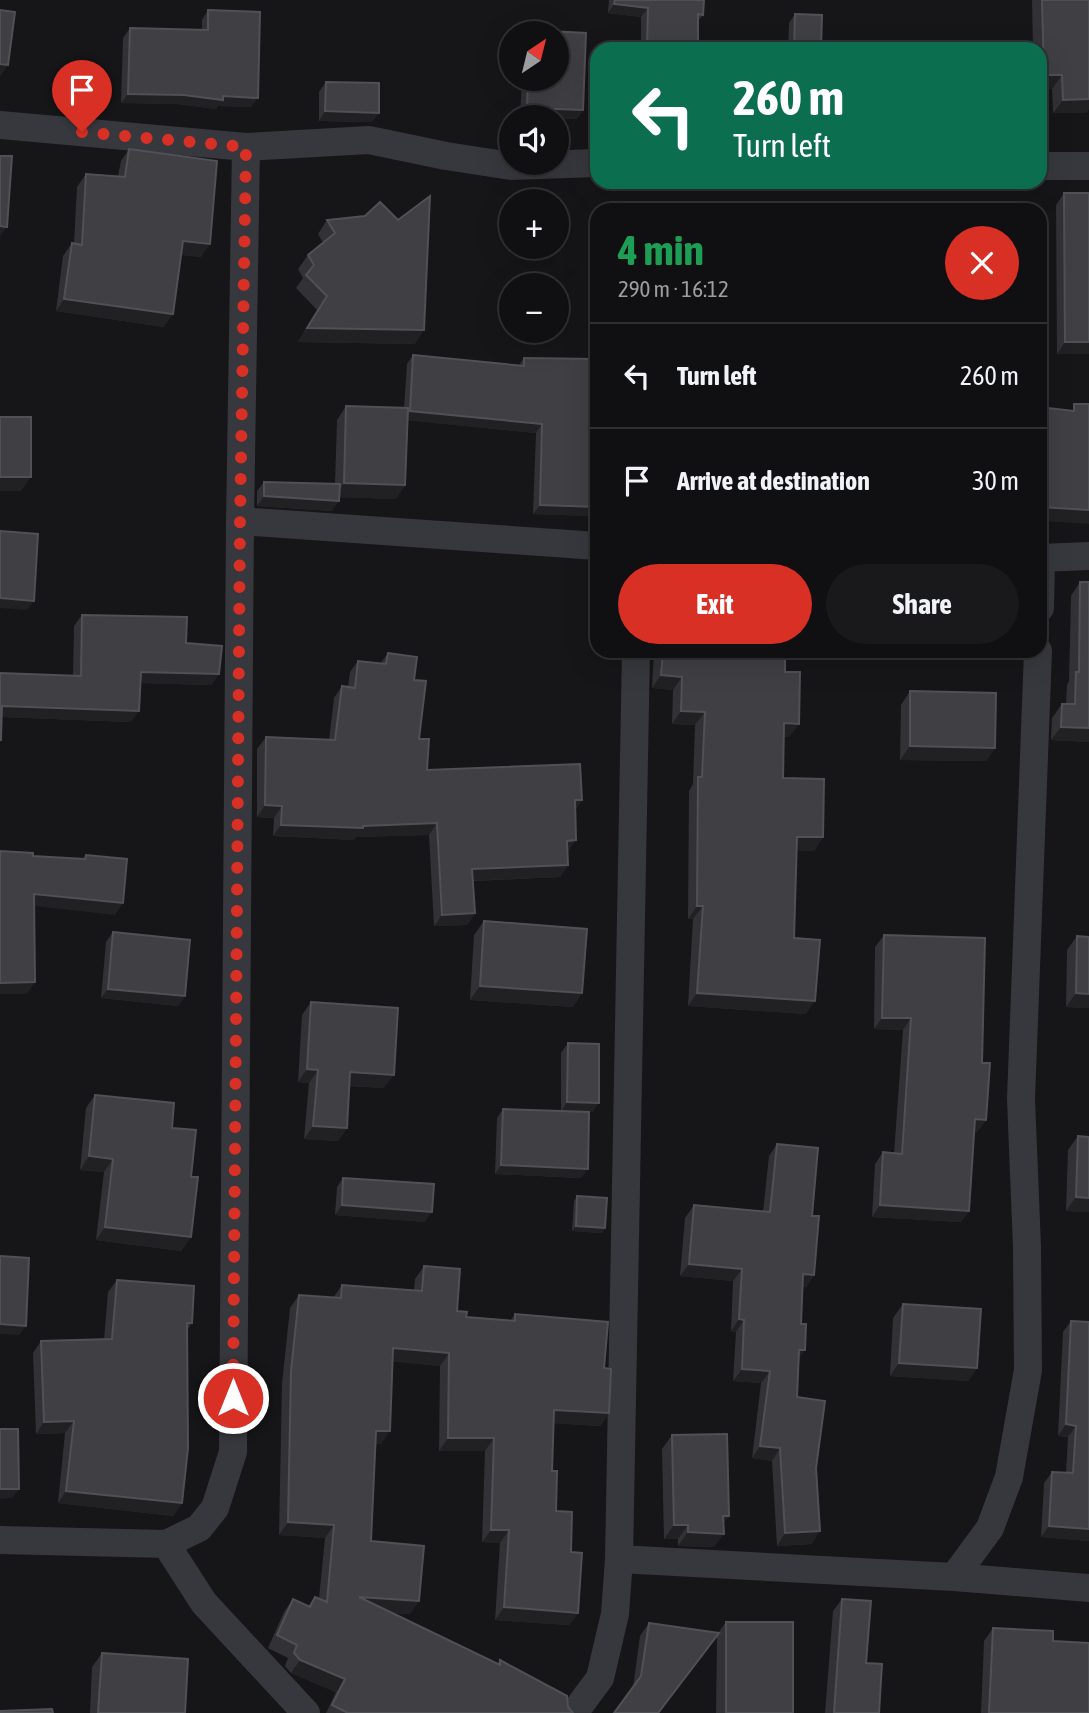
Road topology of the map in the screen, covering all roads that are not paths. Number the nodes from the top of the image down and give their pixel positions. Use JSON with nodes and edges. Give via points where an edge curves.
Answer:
{"nodes":[{"id":1,"x":0,"y":125,"type":"edge"},
{"id":2,"x":246,"y":147,"type":"junction"},
{"id":3,"x":590,"y":163,"type":"edge"},
{"id":4,"x":1047,"y":166,"type":"edge"},
{"id":5,"x":1089,"y":166,"type":"edge"},
{"id":6,"x":240,"y":521,"type":"junction"},
{"id":7,"x":590,"y":546,"type":"edge"},
{"id":8,"x":1089,"y":556,"type":"edge"},
{"id":9,"x":1047,"y":558,"type":"edge"},
{"id":10,"x":636,"y":658,"type":"edge"},
{"id":11,"x":1038,"y":658,"type":"edge"},
{"id":12,"x":0,"y":1540,"type":"edge"},
{"id":13,"x":166,"y":1544,"type":"junction"},
{"id":14,"x":620,"y":1559,"type":"junction"},
{"id":15,"x":954,"y":1577,"type":"junction"},
{"id":16,"x":1089,"y":1587,"type":"edge"},
{"id":17,"x":306,"y":1713,"type":"edge"},
{"id":18,"x":574,"y":1713,"type":"edge"}],
"edges":[{"from":1,"to":2,"type":"street"},
{"from":2,"to":3,"type":"street","via":[[369,140],[511,166]]},
{"from":2,"to":6,"type":"street"},
{"from":4,"to":5,"type":"street"},
{"from":6,"to":7,"type":"street"},
{"from":6,"to":13,"type":"street","via":[[233,1452],[215,1508],[199,1528]]},
{"from":8,"to":9,"type":"street"},
{"from":10,"to":14,"type":"street"},
{"from":11,"to":15,"type":"street","via":[[1021,1099],[1028,1370],[1009,1477],[990,1528]]},
{"from":12,"to":13,"type":"street"},
{"from":13,"to":17,"type":"street","via":[[204,1603]]},
{"from":14,"to":15,"type":"street"},
{"from":14,"to":18,"type":"street","via":[[615,1614],[600,1678]]},
{"from":15,"to":16,"type":"street"}]}
